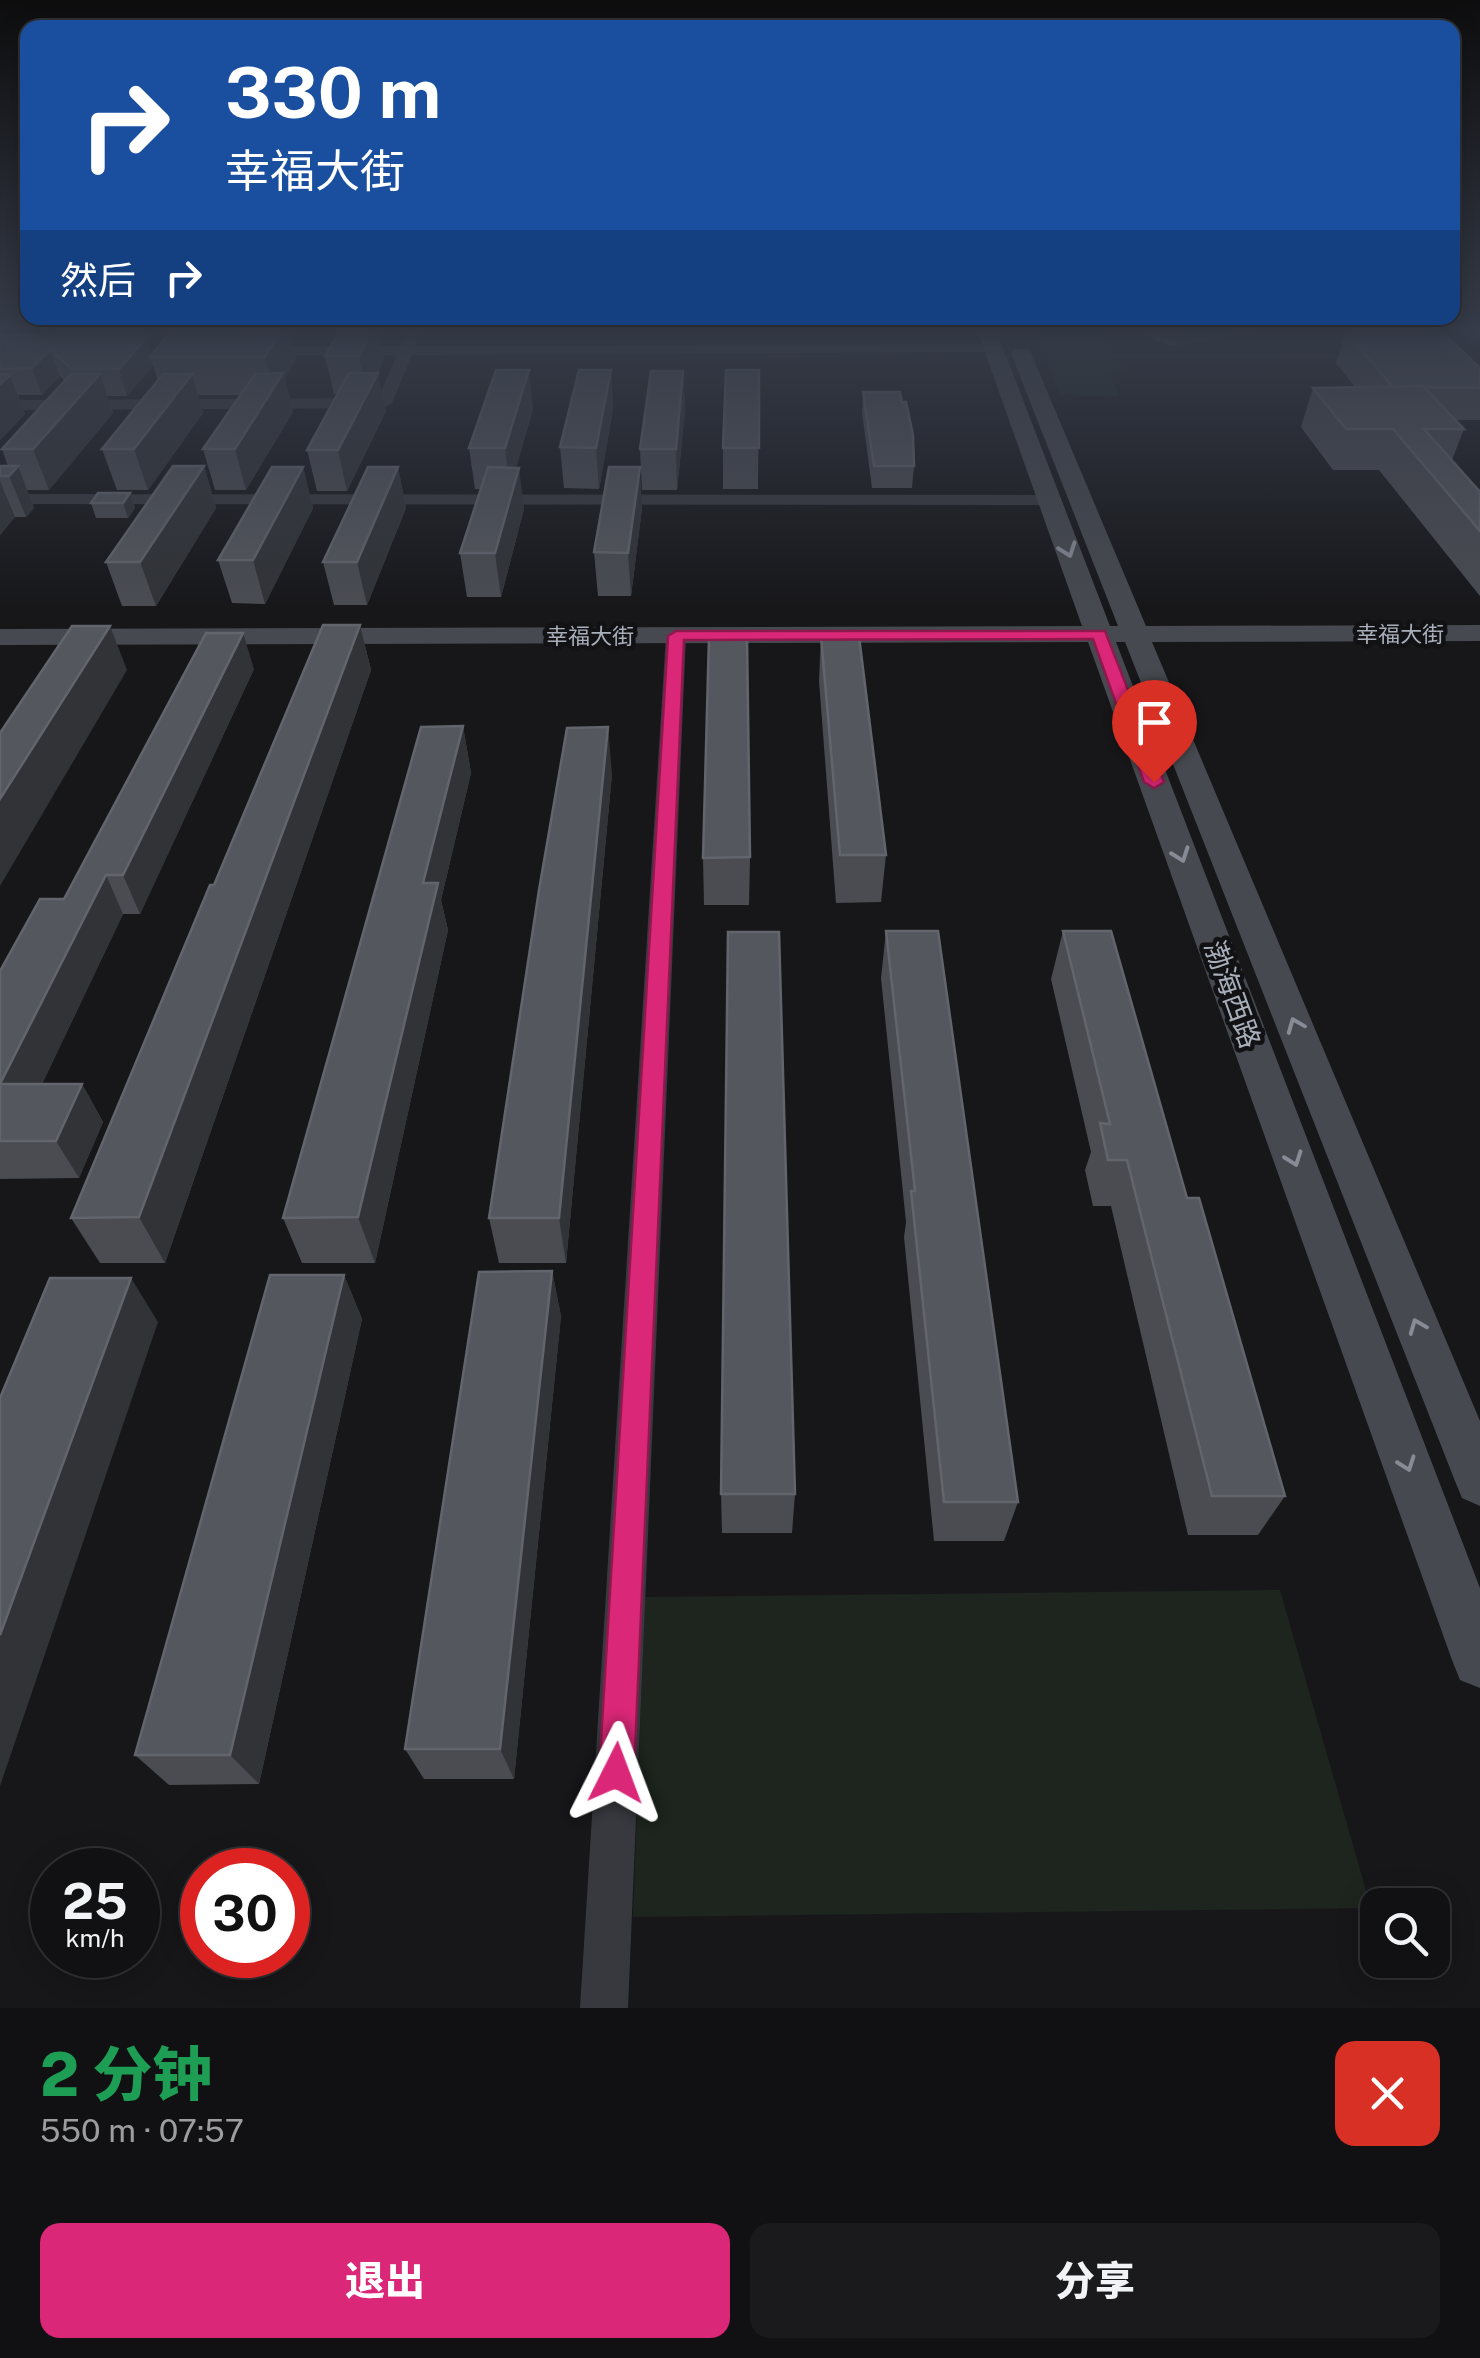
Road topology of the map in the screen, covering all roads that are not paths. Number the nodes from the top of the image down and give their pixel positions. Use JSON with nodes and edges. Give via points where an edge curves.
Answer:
{"nodes":[{"id":1,"x":1024,"y":421,"type":"edge"},
{"id":2,"x":1031,"y":421,"type":"edge"},
{"id":3,"x":0,"y":500,"type":"edge"},
{"id":4,"x":1049,"y":500,"type":"junction"},
{"id":5,"x":1480,"y":634,"type":"edge"},
{"id":6,"x":1117,"y":635,"type":"junction"},
{"id":7,"x":676,"y":636,"type":"junction"},
{"id":8,"x":0,"y":637,"type":"edge"},
{"id":9,"x":1480,"y":1481,"type":"edge"},
{"id":10,"x":1480,"y":1660,"type":"edge"},
{"id":11,"x":604,"y":2008,"type":"edge"}],
"edges":[{"from":1,"to":4,"type":"main road","name":"渤海西路"},
{"from":2,"to":6,"type":"main road","name":"渤海西路"},
{"from":3,"to":4,"type":"street"},
{"from":4,"to":6,"type":"main road","name":"渤海西路","one_way":true},
{"from":5,"to":6,"type":"main road","name":"幸福大街"},
{"from":6,"to":7,"type":"main road","name":"幸福大街"},
{"from":9,"to":6,"type":"main road","name":"渤海西路","one_way":true},
{"from":6,"to":10,"type":"main road","name":"渤海西路","one_way":true},
{"from":7,"to":8,"type":"main road","name":"幸福大街"},
{"from":7,"to":11,"type":"street"}]}
